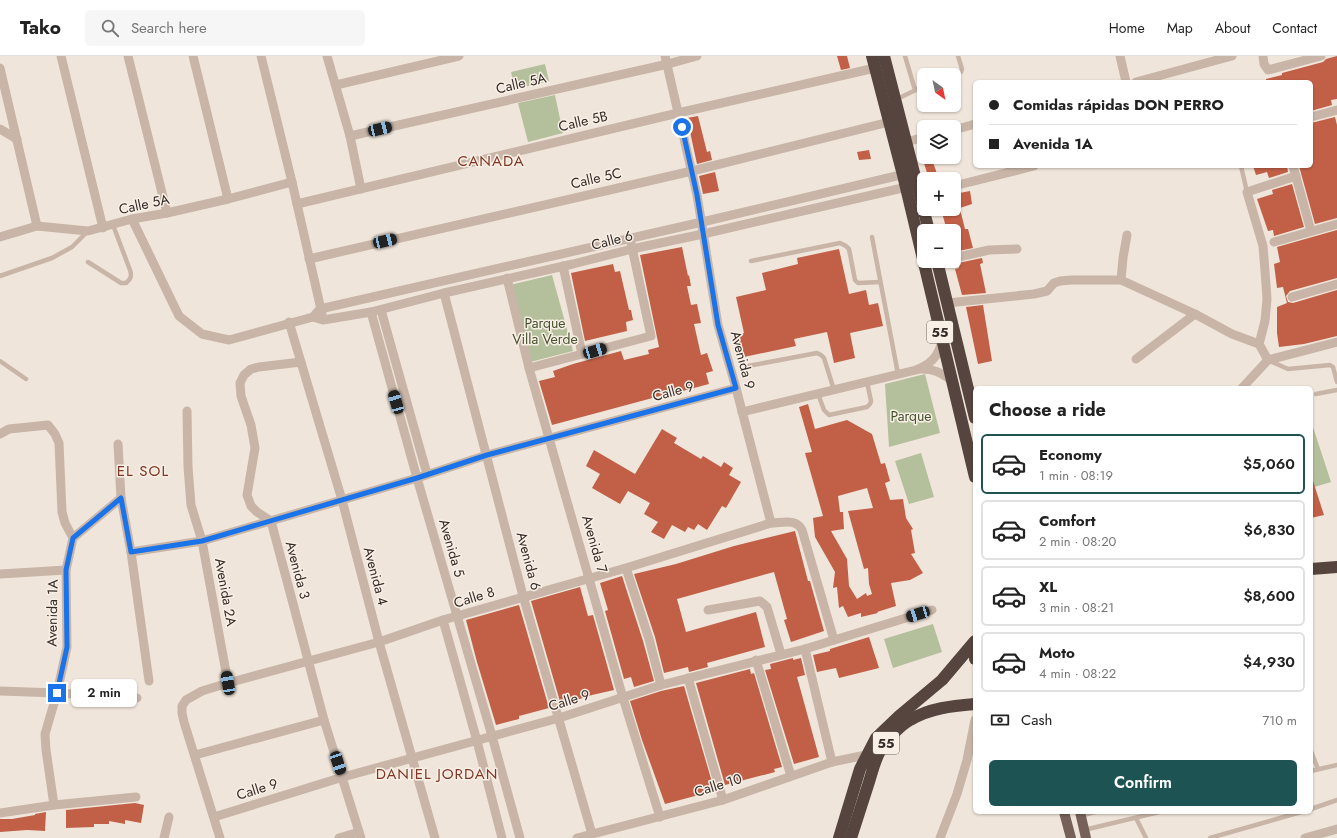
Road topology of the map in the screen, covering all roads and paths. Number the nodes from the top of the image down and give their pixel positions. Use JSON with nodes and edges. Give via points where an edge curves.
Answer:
{"nodes":[{"id":1,"x":61,"y":56,"type":"edge"},
{"id":2,"x":128,"y":56,"type":"edge"},
{"id":3,"x":193,"y":56,"type":"edge"},
{"id":4,"x":261,"y":56,"type":"edge"},
{"id":5,"x":327,"y":56,"type":"edge"},
{"id":6,"x":460,"y":56,"type":"edge"},
{"id":7,"x":697,"y":56,"type":"edge"},
{"id":8,"x":872,"y":56,"type":"edge"},
{"id":9,"x":884,"y":56,"type":"edge"},
{"id":10,"x":905,"y":56,"type":"edge"},
{"id":11,"x":958,"y":56,"type":"edge"},
{"id":12,"x":1120,"y":56,"type":"edge"},
{"id":13,"x":1232,"y":56,"type":"edge"},
{"id":14,"x":1263,"y":56,"type":"edge"},
{"id":15,"x":1321,"y":56,"type":"edge"},
{"id":16,"x":666,"y":60,"type":"edge"},
{"id":17,"x":0,"y":68,"type":"edge"},
{"id":18,"x":875,"y":68,"type":"junction"},
{"id":19,"x":961,"y":72,"type":"edge"},
{"id":20,"x":1126,"y":80,"type":"edge"},
{"id":21,"x":1143,"y":80,"type":"edge"},
{"id":22,"x":336,"y":85,"type":"junction"},
{"id":23,"x":915,"y":90,"type":"joint"},
{"id":24,"x":895,"y":100,"type":"junction"},
{"id":25,"x":1337,"y":110,"type":"edge"},
{"id":26,"x":678,"y":113,"type":"junction"},
{"id":27,"x":1313,"y":117,"type":"edge"},
{"id":28,"x":889,"y":122,"type":"junction"},
{"id":29,"x":973,"y":125,"type":"edge"},
{"id":30,"x":0,"y":128,"type":"edge"},
{"id":31,"x":961,"y":128,"type":"edge"},
{"id":32,"x":350,"y":136,"type":"junction"},
{"id":33,"x":17,"y":139,"type":"junction"},
{"id":34,"x":917,"y":139,"type":"edge"},
{"id":35,"x":907,"y":142,"type":"junction"},
{"id":36,"x":1026,"y":168,"type":"edge"},
{"id":37,"x":1241,"y":168,"type":"edge"},
{"id":38,"x":1294,"y":168,"type":"edge"},
{"id":39,"x":692,"y":171,"type":"junction"},
{"id":40,"x":909,"y":173,"type":"junction"},
{"id":41,"x":1296,"y":176,"type":"junction"},
{"id":42,"x":292,"y":182,"type":"junction"},
{"id":43,"x":961,"y":184,"type":"edge"},
{"id":44,"x":917,"y":185,"type":"edge"},
{"id":45,"x":906,"y":187,"type":"junction"},
{"id":46,"x":361,"y":189,"type":"junction"},
{"id":47,"x":917,"y":190,"type":"edge"},
{"id":48,"x":1247,"y":192,"type":"junction"},
{"id":49,"x":228,"y":199,"type":"junction"},
{"id":50,"x":297,"y":204,"type":"junction"},
{"id":51,"x":167,"y":213,"type":"junction"},
{"id":52,"x":132,"y":219,"type":"junction"},
{"id":53,"x":702,"y":222,"type":"junction"},
{"id":54,"x":1337,"y":224,"type":"edge"},
{"id":55,"x":113,"y":225,"type":"junction"},
{"id":56,"x":37,"y":226,"type":"junction"},
{"id":57,"x":103,"y":228,"type":"junction"},
{"id":58,"x":88,"y":231,"type":"junction"},
{"id":59,"x":1311,"y":231,"type":"junction"},
{"id":60,"x":703,"y":234,"type":"junction"},
{"id":61,"x":1127,"y":235,"type":"dead end"},
{"id":62,"x":0,"y":237,"type":"edge"},
{"id":63,"x":872,"y":237,"type":"dead end"},
{"id":64,"x":630,"y":239,"type":"junction"},
{"id":65,"x":1274,"y":242,"type":"dead end"},
{"id":66,"x":1016,"y":248,"type":"dead end"},
{"id":67,"x":632,"y":249,"type":"junction"},
{"id":68,"x":571,"y":252,"type":"junction"},
{"id":69,"x":961,"y":256,"type":"edge"},
{"id":70,"x":309,"y":259,"type":"junction"},
{"id":71,"x":751,"y":261,"type":"dead end"},
{"id":72,"x":88,"y":262,"type":"dead end"},
{"id":73,"x":573,"y":264,"type":"junction"},
{"id":74,"x":563,"y":266,"type":"junction"},
{"id":75,"x":940,"y":268,"type":"edge"},
{"id":76,"x":0,"y":276,"type":"edge"},
{"id":77,"x":507,"y":278,"type":"junction"},
{"id":78,"x":1121,"y":280,"type":"junction"},
{"id":79,"x":880,"y":282,"type":"junction"},
{"id":80,"x":1337,"y":284,"type":"edge"},
{"id":81,"x":444,"y":293,"type":"junction"},
{"id":82,"x":1292,"y":297,"type":"dead end"},
{"id":83,"x":947,"y":303,"type":"junction"},
{"id":84,"x":320,"y":309,"type":"junction"},
{"id":85,"x":381,"y":310,"type":"junction"},
{"id":86,"x":371,"y":312,"type":"junction"},
{"id":87,"x":1195,"y":314,"type":"junction"},
{"id":88,"x":313,"y":317,"type":"junction"},
{"id":89,"x":323,"y":320,"type":"junction"},
{"id":90,"x":289,"y":322,"type":"junction"},
{"id":91,"x":942,"y":339,"type":"junction"},
{"id":92,"x":1337,"y":342,"type":"edge"},
{"id":93,"x":1259,"y":344,"type":"junction"},
{"id":94,"x":582,"y":354,"type":"junction"},
{"id":95,"x":1136,"y":360,"type":"dead end"},
{"id":96,"x":1268,"y":360,"type":"junction"},
{"id":97,"x":0,"y":361,"type":"edge"},
{"id":98,"x":301,"y":362,"type":"junction"},
{"id":99,"x":748,"y":366,"type":"dead end"},
{"id":100,"x":529,"y":368,"type":"junction"},
{"id":101,"x":916,"y":370,"type":"junction"},
{"id":102,"x":898,"y":374,"type":"junction"},
{"id":103,"x":26,"y":379,"type":"dead end"},
{"id":104,"x":952,"y":381,"type":"junction"},
{"id":105,"x":867,"y":382,"type":"junction"},
{"id":106,"x":1337,"y":382,"type":"edge"},
{"id":107,"x":1244,"y":386,"type":"edge"},
{"id":108,"x":736,"y":388,"type":"junction"},
{"id":109,"x":834,"y":390,"type":"junction"},
{"id":110,"x":1337,"y":390,"type":"edge"},
{"id":111,"x":818,"y":394,"type":"junction"},
{"id":112,"x":1316,"y":394,"type":"dead end"},
{"id":113,"x":973,"y":410,"type":"edge"},
{"id":114,"x":187,"y":411,"type":"dead end"},
{"id":115,"x":742,"y":412,"type":"junction"},
{"id":116,"x":0,"y":434,"type":"edge"},
{"id":117,"x":550,"y":438,"type":"junction"},
{"id":118,"x":118,"y":444,"type":"dead end"},
{"id":119,"x":487,"y":455,"type":"junction"},
{"id":120,"x":973,"y":469,"type":"edge"},
{"id":121,"x":427,"y":474,"type":"junction"},
{"id":122,"x":417,"y":478,"type":"junction"},
{"id":123,"x":121,"y":498,"type":"junction"},
{"id":124,"x":342,"y":500,"type":"junction"},
{"id":125,"x":271,"y":521,"type":"junction"},
{"id":126,"x":771,"y":523,"type":"junction"},
{"id":127,"x":73,"y":538,"type":"junction"},
{"id":128,"x":202,"y":541,"type":"junction"},
{"id":129,"x":131,"y":552,"type":"junction"},
{"id":130,"x":1337,"y":567,"type":"edge"},
{"id":131,"x":626,"y":568,"type":"junction"},
{"id":132,"x":1313,"y":569,"type":"edge"},
{"id":133,"x":66,"y":570,"type":"junction"},
{"id":134,"x":0,"y":574,"type":"edge"},
{"id":135,"x":590,"y":578,"type":"junction"},
{"id":136,"x":523,"y":596,"type":"junction"},
{"id":137,"x":708,"y":610,"type":"dead end"},
{"id":138,"x":932,"y":610,"type":"dead end"},
{"id":139,"x":457,"y":617,"type":"junction"},
{"id":140,"x":443,"y":620,"type":"junction"},
{"id":141,"x":834,"y":640,"type":"junction"},
{"id":142,"x":379,"y":642,"type":"junction"},
{"id":143,"x":973,"y":643,"type":"edge"},
{"id":144,"x":804,"y":649,"type":"junction"},
{"id":145,"x":780,"y":654,"type":"junction"},
{"id":146,"x":756,"y":660,"type":"junction"},
{"id":147,"x":308,"y":662,"type":"junction"},
{"id":148,"x":688,"y":678,"type":"junction"},
{"id":149,"x":150,"y":681,"type":"dead end"},
{"id":150,"x":228,"y":683,"type":"junction"},
{"id":151,"x":661,"y":685,"type":"junction"},
{"id":152,"x":0,"y":692,"type":"edge"},
{"id":153,"x":57,"y":693,"type":"junction"},
{"id":154,"x":137,"y":698,"type":"dead end"},
{"id":155,"x":623,"y":698,"type":"junction"},
{"id":156,"x":973,"y":704,"type":"edge"},
{"id":157,"x":559,"y":718,"type":"junction"},
{"id":158,"x":324,"y":720,"type":"junction"},
{"id":159,"x":973,"y":730,"type":"edge"},
{"id":160,"x":492,"y":736,"type":"junction"},
{"id":161,"x":477,"y":741,"type":"junction"},
{"id":162,"x":195,"y":755,"type":"junction"},
{"id":163,"x":866,"y":755,"type":"junction"},
{"id":164,"x":1313,"y":756,"type":"edge"},
{"id":165,"x":413,"y":759,"type":"junction"},
{"id":166,"x":832,"y":762,"type":"junction"},
{"id":167,"x":1337,"y":765,"type":"edge"},
{"id":168,"x":1318,"y":769,"type":"junction"},
{"id":169,"x":1313,"y":770,"type":"edge"},
{"id":170,"x":791,"y":776,"type":"junction"},
{"id":171,"x":343,"y":777,"type":"junction"},
{"id":172,"x":136,"y":797,"type":"dead end"},
{"id":173,"x":723,"y":800,"type":"junction"},
{"id":174,"x":1337,"y":800,"type":"edge"},
{"id":175,"x":54,"y":805,"type":"junction"},
{"id":176,"x":1313,"y":808,"type":"edge"},
{"id":177,"x":0,"y":813,"type":"edge"},
{"id":178,"x":1065,"y":814,"type":"edge"},
{"id":179,"x":1080,"y":814,"type":"edge"},
{"id":180,"x":1151,"y":814,"type":"edge"},
{"id":181,"x":1294,"y":814,"type":"edge"},
{"id":182,"x":169,"y":817,"type":"dead end"},
{"id":183,"x":214,"y":817,"type":"junction"},
{"id":184,"x":660,"y":817,"type":"junction"},
{"id":185,"x":1136,"y":818,"type":"junction"},
{"id":186,"x":1337,"y":830,"type":"edge"},
{"id":187,"x":592,"y":834,"type":"junction"},
{"id":188,"x":1085,"y":834,"type":"edge"},
{"id":189,"x":360,"y":835,"type":"edge"},
{"id":190,"x":164,"y":838,"type":"edge"},
{"id":191,"x":220,"y":838,"type":"edge"},
{"id":192,"x":339,"y":838,"type":"edge"},
{"id":193,"x":435,"y":838,"type":"edge"},
{"id":194,"x":502,"y":838,"type":"edge"},
{"id":195,"x":520,"y":838,"type":"edge"},
{"id":196,"x":577,"y":838,"type":"edge"},
{"id":197,"x":839,"y":838,"type":"edge"},
{"id":198,"x":851,"y":838,"type":"edge"},
{"id":199,"x":940,"y":838,"type":"edge"},
{"id":200,"x":1071,"y":838,"type":"edge"},
{"id":201,"x":1146,"y":838,"type":"edge"},
{"id":202,"x":1210,"y":838,"type":"edge"},
{"id":203,"x":1305,"y":838,"type":"edge"}],
"edges":[{"from":1,"to":57,"type":"street"},
{"from":2,"to":51,"type":"street"},
{"from":3,"to":49,"type":"street"},
{"from":4,"to":42,"type":"street"},
{"from":5,"to":22,"type":"street"},
{"from":6,"to":22,"type":"street"},
{"from":7,"to":16,"type":"street","name":"Calle 5A"},
{"from":8,"to":18,"type":"highway","number":"55"},
{"from":9,"to":24,"type":"highway","number":"55"},
{"from":10,"to":23,"type":"lane"},
{"from":11,"to":19,"type":"lane"},
{"from":12,"to":20,"type":"street"},
{"from":13,"to":21,"type":"street"},
{"from":14,"to":15,"type":"street","via":[[1268,70]]},
{"from":16,"to":26,"type":"street","name":"Avenida 9"},
{"from":16,"to":32,"type":"street","name":"Calle 5A"},
{"from":17,"to":33,"type":"street"},
{"from":18,"to":26,"type":"street","name":"Calle 5B"},
{"from":18,"to":28,"type":"highway","number":"55"},
{"from":22,"to":32,"type":"street"},
{"from":23,"to":24,"type":"lane"},
{"from":24,"to":35,"type":"highway","number":"55"},
{"from":25,"to":27,"type":"street"},
{"from":26,"to":39,"type":"street","name":"Avenida 9"},
{"from":26,"to":46,"type":"street","name":"Calle 5B"},
{"from":28,"to":39,"type":"street","name":"Calle 5C"},
{"from":28,"to":40,"type":"highway","number":"55"},
{"from":29,"to":31,"type":"street"},
{"from":30,"to":33,"type":"street"},
{"from":32,"to":46,"type":"street"},
{"from":33,"to":56,"type":"street"},
{"from":34,"to":35,"type":"street"},
{"from":35,"to":40,"type":"highway","number":"55"},
{"from":36,"to":43,"type":"street"},
{"from":37,"to":48,"type":"lane"},
{"from":38,"to":41,"type":"street"},
{"from":39,"to":53,"type":"street","name":"Avenida 9"},
{"from":39,"to":70,"type":"street","name":"Calle 5C"},
{"from":40,"to":44,"type":"highway","number":"55"},
{"from":40,"to":45,"type":"highway","number":"55"},
{"from":40,"to":53,"type":"street","name":"Calle 6"},
{"from":41,"to":48,"type":"street"},
{"from":41,"to":59,"type":"street"},
{"from":42,"to":49,"type":"street","name":"Calle 5A"},
{"from":42,"to":50,"type":"street"},
{"from":45,"to":47,"type":"street","name":"Calle 6"},
{"from":45,"to":60,"type":"street","name":"Calle 6"},
{"from":45,"to":91,"type":"highway","number":"55"},
{"from":46,"to":50,"type":"street","name":"Calle 5B"},
{"from":48,"to":93,"type":"street","via":[[1263,246],[1266,299],[1265,321]]},
{"from":49,"to":51,"type":"street","name":"Calle 5A"},
{"from":50,"to":70,"type":"street"},
{"from":51,"to":52,"type":"street","name":"Calle 5A"},
{"from":52,"to":55,"type":"street","name":"Calle 5A"},
{"from":52,"to":90,"type":"street","name":"Calle 6","via":[[179,316],[202,334],[228,340]]},
{"from":53,"to":60,"type":"street","name":"Avenida 9"},
{"from":53,"to":64,"type":"street","name":"Calle 6"},
{"from":54,"to":59,"type":"street"},
{"from":55,"to":57,"type":"street","name":"Calle 5A"},
{"from":55,"to":72,"type":"lane","via":[[131,279],[121,283]]},
{"from":56,"to":58,"type":"street","name":"Calle 5A"},
{"from":56,"to":62,"type":"street","name":"Calle 5A"},
{"from":57,"to":58,"type":"street","name":"Calle 5A"},
{"from":58,"to":76,"type":"lane","via":[[72,246],[52,258]]},
{"from":59,"to":65,"type":"street"},
{"from":60,"to":67,"type":"street","name":"Calle 6"},
{"from":60,"to":108,"type":"street","name":"Avenida 9","via":[[718,325]]},
{"from":61,"to":78,"type":"street"},
{"from":63,"to":79,"type":"lane"},
{"from":64,"to":67,"type":"street"},
{"from":64,"to":68,"type":"street","name":"Calle 6"},
{"from":66,"to":69,"type":"street","via":[[989,250]]},
{"from":67,"to":73,"type":"street","name":"Calle 6"},
{"from":67,"to":94,"type":"street","via":[[651,336]]},
{"from":68,"to":73,"type":"street"},
{"from":68,"to":84,"type":"street","name":"Calle 6"},
{"from":70,"to":84,"type":"street"},
{"from":71,"to":79,"type":"lane","via":[[840,244],[849,249],[855,280],[858,283]]},
{"from":73,"to":74,"type":"street","name":"Calle 6"},
{"from":74,"to":77,"type":"street","name":"Calle 6"},
{"from":74,"to":94,"type":"street"},
{"from":75,"to":83,"type":"highway","number":"55"},
{"from":77,"to":81,"type":"street","name":"Calle 6"},
{"from":77,"to":100,"type":"street","name":"Avenida 7"},
{"from":78,"to":83,"type":"street","via":[[1060,281],[1054,283],[1047,291],[1034,294]]},
{"from":78,"to":87,"type":"street"},
{"from":79,"to":102,"type":"lane"},
{"from":80,"to":82,"type":"street"},
{"from":81,"to":85,"type":"street","name":"Calle 6"},
{"from":81,"to":119,"type":"street","name":"Avenida 6"},
{"from":83,"to":113,"type":"highway","number":"55"},
{"from":84,"to":88,"type":"street"},
{"from":84,"to":89,"type":"street"},
{"from":85,"to":86,"type":"street","name":"Calle 6"},
{"from":85,"to":121,"type":"street"},
{"from":86,"to":89,"type":"street","name":"Calle 6"},
{"from":86,"to":122,"type":"street","name":"Avenida 5"},
{"from":87,"to":93,"type":"street","via":[[1232,334]]},
{"from":87,"to":95,"type":"street"},
{"from":88,"to":89,"type":"street","name":"Calle 6"},
{"from":88,"to":90,"type":"street","name":"Calle 6"},
{"from":90,"to":98,"type":"street","name":"Avenida 4"},
{"from":91,"to":101,"type":"street","via":[[940,350],[934,359]]},
{"from":91,"to":104,"type":"highway","number":"55"},
{"from":92,"to":96,"type":"street"},
{"from":93,"to":96,"type":"street"},
{"from":94,"to":100,"type":"street"},
{"from":96,"to":106,"type":"lane","via":[[1288,369],[1330,365]]},
{"from":96,"to":107,"type":"street"},
{"from":97,"to":103,"type":"lane"},
{"from":98,"to":124,"type":"street","name":"Avenida 4"},
{"from":98,"to":125,"type":"street","via":[[250,369],[240,383],[255,448],[247,495],[251,506]]},
{"from":99,"to":109,"type":"lane","via":[[821,354]]},
{"from":100,"to":117,"type":"street","name":"Avenida 7"},
{"from":101,"to":102,"type":"street"},
{"from":101,"to":104,"type":"street","via":[[935,370]]},
{"from":102,"to":105,"type":"street"},
{"from":104,"to":120,"type":"highway","number":"55"},
{"from":105,"to":109,"type":"street"},
{"from":105,"to":111,"type":"lane","via":[[871,401],[867,407],[829,415],[824,410]]},
{"from":108,"to":115,"type":"street","name":"Avenida 9"},
{"from":108,"to":117,"type":"street","name":"Calle 9"},
{"from":109,"to":111,"type":"street"},
{"from":110,"to":112,"type":"lane"},
{"from":111,"to":115,"type":"street"},
{"from":114,"to":128,"type":"street","name":"Avenida 2A","via":[[191,505]]},
{"from":115,"to":126,"type":"street","name":"Avenida 9"},
{"from":116,"to":127,"type":"street","via":[[9,429],[48,425],[55,434],[59,443],[62,512]]},
{"from":117,"to":119,"type":"street","name":"Calle 9"},
{"from":117,"to":135,"type":"street","name":"Avenida 7"},
{"from":118,"to":123,"type":"street"},
{"from":119,"to":121,"type":"street","name":"Calle 9"},
{"from":119,"to":136,"type":"street","name":"Avenida 6"},
{"from":121,"to":122,"type":"street","name":"Calle 9"},
{"from":122,"to":124,"type":"street","name":"Calle 9"},
{"from":122,"to":139,"type":"street","name":"Avenida 5"},
{"from":123,"to":127,"type":"street"},
{"from":123,"to":129,"type":"street"},
{"from":124,"to":125,"type":"street","name":"Calle 9"},
{"from":124,"to":142,"type":"street","name":"Avenida 4"},
{"from":125,"to":128,"type":"street","name":"Calle 9"},
{"from":125,"to":147,"type":"street","name":"Avenida 3"},
{"from":126,"to":131,"type":"street","name":"Calle 8"},
{"from":126,"to":141,"type":"street","via":[[800,524]]},
{"from":127,"to":133,"type":"street","name":"Avenida 1A"},
{"from":128,"to":129,"type":"street","name":"Calle 9"},
{"from":128,"to":150,"type":"street","name":"Avenida 2A"},
{"from":129,"to":149,"type":"street"},
{"from":130,"to":132,"type":"highway"},
{"from":131,"to":135,"type":"street","name":"Calle 8"},
{"from":131,"to":151,"type":"street","name":"Avenida 7","via":[[650,639]]},
{"from":133,"to":134,"type":"street"},
{"from":133,"to":153,"type":"street","name":"Avenida 1A","via":[[67,647]]},
{"from":135,"to":136,"type":"street","name":"Calle 8"},
{"from":135,"to":155,"type":"street","name":"Avenida 7"},
{"from":136,"to":139,"type":"street","name":"Calle 8"},
{"from":136,"to":157,"type":"street","name":"Avenida 6"},
{"from":137,"to":145,"type":"street","via":[[760,601],[767,607]]},
{"from":138,"to":141,"type":"street","name":"Calle 9"},
{"from":139,"to":140,"type":"street","name":"Calle 8"},
{"from":139,"to":160,"type":"street","name":"Avenida 5"},
{"from":140,"to":142,"type":"street","name":"Calle 8"},
{"from":140,"to":161,"type":"street"},
{"from":141,"to":144,"type":"street","name":"Calle 9"},
{"from":142,"to":147,"type":"street","name":"Calle 8"},
{"from":142,"to":165,"type":"street","name":"Avenida 4"},
{"from":143,"to":163,"type":"highway","number":"55","via":[[942,680],[886,727]]},
{"from":144,"to":145,"type":"street","name":"Calle 9"},
{"from":144,"to":166,"type":"street"},
{"from":145,"to":146,"type":"street","name":"Calle 9"},
{"from":146,"to":148,"type":"street","name":"Calle 9"},
{"from":146,"to":170,"type":"street"},
{"from":147,"to":150,"type":"street","name":"Calle 8"},
{"from":147,"to":158,"type":"street","name":"Avenida 3"},
{"from":148,"to":151,"type":"street","name":"Calle 9"},
{"from":148,"to":173,"type":"street"},
{"from":150,"to":162,"type":"street","name":"Calle 8","via":[[202,691],[186,700],[182,706]]},
{"from":151,"to":155,"type":"street","name":"Calle 9"},
{"from":152,"to":153,"type":"street"},
{"from":153,"to":154,"type":"street"},
{"from":153,"to":175,"type":"street","name":"Avenida 1A","via":[[45,734]]},
{"from":155,"to":157,"type":"street","name":"Calle 9"},
{"from":155,"to":184,"type":"street","name":"Avenida 7"},
{"from":156,"to":198,"type":"highway","number":"55","via":[[949,706],[919,715],[898,729],[880,751]]},
{"from":157,"to":160,"type":"street","name":"Calle 9"},
{"from":157,"to":187,"type":"street","name":"Avenida 6"},
{"from":158,"to":162,"type":"street"},
{"from":158,"to":171,"type":"street","name":"Avenida 3"},
{"from":159,"to":199,"type":"street","via":[[957,794]]},
{"from":160,"to":161,"type":"street","name":"Calle 9"},
{"from":160,"to":195,"type":"street","name":"Avenida 5"},
{"from":161,"to":165,"type":"street","name":"Calle 9"},
{"from":161,"to":194,"type":"street"},
{"from":162,"to":183,"type":"street"},
{"from":163,"to":166,"type":"street","name":"Calle 10"},
{"from":163,"to":197,"type":"highway","number":"55"},
{"from":164,"to":168,"type":"lane"},
{"from":165,"to":171,"type":"street","name":"Calle 9"},
{"from":165,"to":193,"type":"street","name":"Avenida 4"},
{"from":166,"to":170,"type":"street","name":"Calle 10"},
{"from":167,"to":168,"type":"lane"},
{"from":168,"to":169,"type":"lane"},
{"from":170,"to":173,"type":"street","name":"Calle 10"},
{"from":171,"to":183,"type":"street","name":"Calle 9"},
{"from":171,"to":189,"type":"street","name":"Avenida 3"},
{"from":172,"to":175,"type":"street"},
{"from":173,"to":184,"type":"street","name":"Calle 10"},
{"from":174,"to":176,"type":"lane"},
{"from":175,"to":177,"type":"street"},
{"from":178,"to":200,"type":"main road"},
{"from":179,"to":188,"type":"main road"},
{"from":180,"to":185,"type":"lane"},
{"from":181,"to":202,"type":"lane"},
{"from":182,"to":190,"type":"street"},
{"from":183,"to":191,"type":"street"},
{"from":184,"to":187,"type":"street","name":"Calle 10"},
{"from":185,"to":188,"type":"lane"},
{"from":185,"to":201,"type":"lane"},
{"from":186,"to":203,"type":"street"},
{"from":187,"to":196,"type":"street","name":"Calle 10"},
{"from":189,"to":192,"type":"street"}]}
